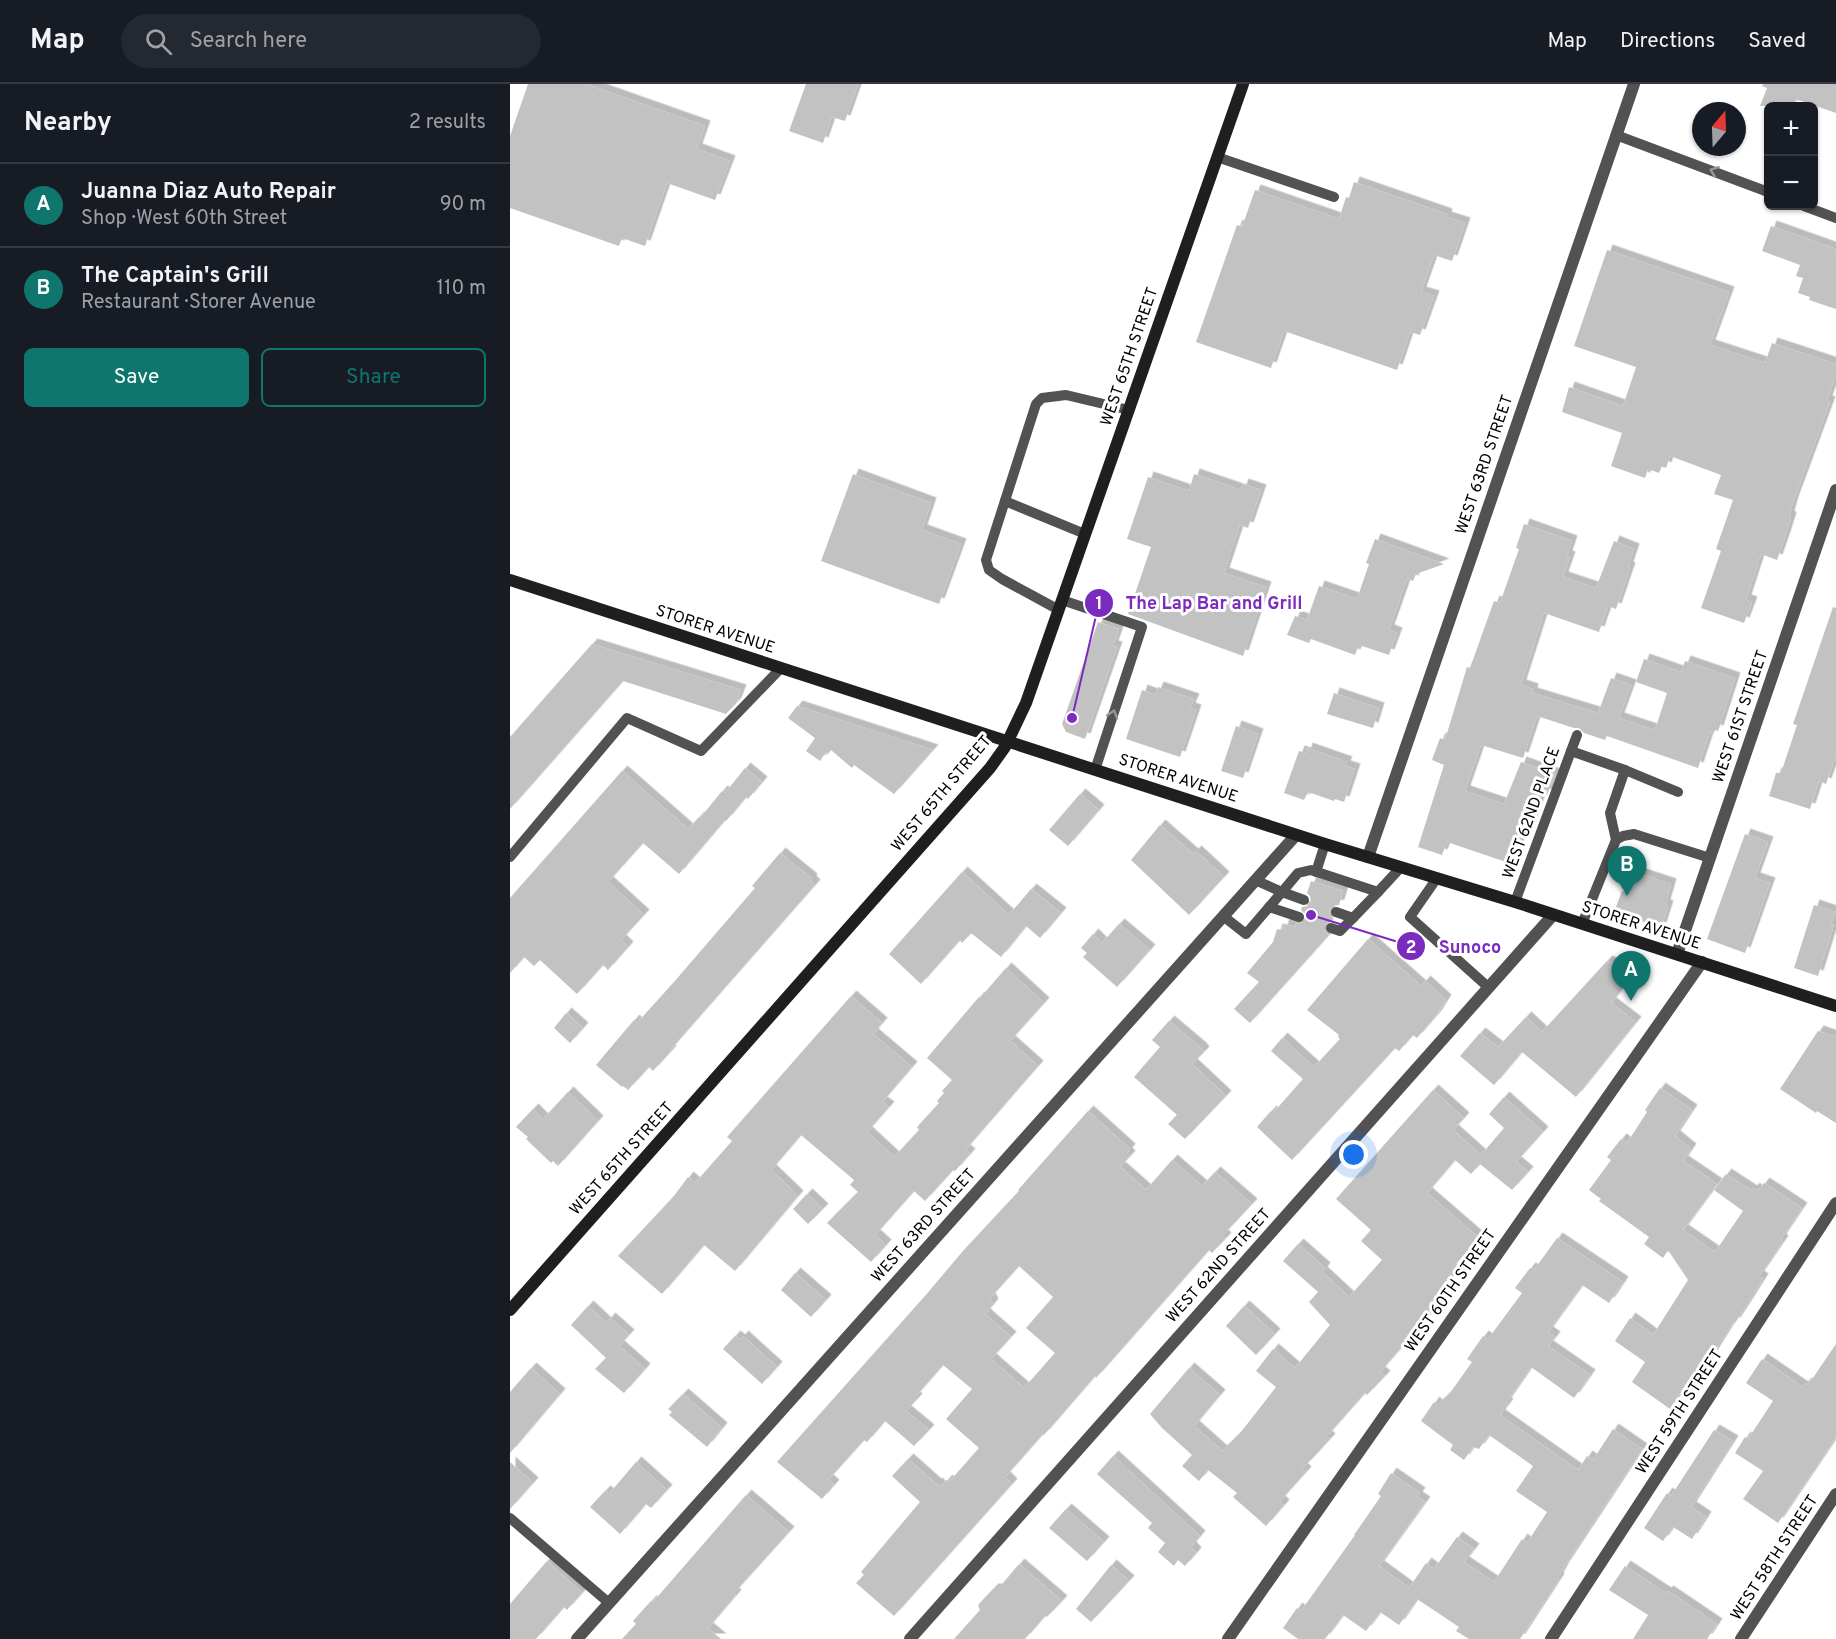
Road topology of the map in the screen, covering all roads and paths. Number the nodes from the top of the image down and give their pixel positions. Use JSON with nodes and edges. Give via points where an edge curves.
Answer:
{"nodes":[{"id":1,"x":1243,"y":84,"type":"edge"},
{"id":2,"x":1634,"y":84,"type":"edge"},
{"id":3,"x":1616,"y":135,"type":"junction"},
{"id":4,"x":1217,"y":157,"type":"junction"},
{"id":5,"x":1764,"y":190,"type":"edge"},
{"id":6,"x":1334,"y":197,"type":"dead end"},
{"id":7,"x":1815,"y":210,"type":"edge"},
{"id":8,"x":1836,"y":218,"type":"edge"},
{"id":9,"x":1129,"y":410,"type":"junction"},
{"id":10,"x":1836,"y":490,"type":"edge"},
{"id":11,"x":1005,"y":501,"type":"junction"},
{"id":12,"x":1085,"y":534,"type":"junction"},
{"id":13,"x":510,"y":580,"type":"edge"},
{"id":14,"x":1060,"y":605,"type":"junction"},
{"id":15,"x":781,"y":668,"type":"junction"},
{"id":16,"x":1577,"y":735,"type":"dead end"},
{"id":17,"x":1007,"y":741,"type":"junction"},
{"id":18,"x":1571,"y":751,"type":"junction"},
{"id":19,"x":1095,"y":770,"type":"junction"},
{"id":20,"x":1625,"y":770,"type":"junction"},
{"id":21,"x":1678,"y":792,"type":"dead end"},
{"id":22,"x":1296,"y":835,"type":"junction"},
{"id":23,"x":1616,"y":840,"type":"junction"},
{"id":24,"x":1325,"y":844,"type":"junction"},
{"id":25,"x":510,"y":857,"type":"edge"},
{"id":26,"x":1368,"y":857,"type":"junction"},
{"id":27,"x":1710,"y":858,"type":"junction"},
{"id":28,"x":1401,"y":867,"type":"junction"},
{"id":29,"x":1316,"y":872,"type":"junction"},
{"id":30,"x":1437,"y":878,"type":"junction"},
{"id":31,"x":1256,"y":880,"type":"junction"},
{"id":32,"x":1282,"y":892,"type":"junction"},
{"id":33,"x":1378,"y":892,"type":"junction"},
{"id":34,"x":1304,"y":900,"type":"dead end"},
{"id":35,"x":1515,"y":902,"type":"junction"},
{"id":36,"x":1269,"y":907,"type":"junction"},
{"id":37,"x":1336,"y":912,"type":"dead end"},
{"id":38,"x":1552,"y":915,"type":"junction"},
{"id":39,"x":1223,"y":916,"type":"junction"},
{"id":40,"x":1299,"y":917,"type":"dead end"},
{"id":41,"x":1353,"y":918,"type":"junction"},
{"id":42,"x":1582,"y":924,"type":"junction"},
{"id":43,"x":1331,"y":928,"type":"dead end"},
{"id":44,"x":1677,"y":954,"type":"junction"},
{"id":45,"x":1702,"y":962,"type":"junction"},
{"id":46,"x":1488,"y":987,"type":"junction"},
{"id":47,"x":1836,"y":1006,"type":"edge"},
{"id":48,"x":1836,"y":1203,"type":"edge"},
{"id":49,"x":510,"y":1310,"type":"edge"},
{"id":50,"x":1836,"y":1494,"type":"edge"},
{"id":51,"x":510,"y":1518,"type":"edge"},
{"id":52,"x":609,"y":1603,"type":"junction"},
{"id":53,"x":577,"y":1639,"type":"edge"},
{"id":54,"x":910,"y":1639,"type":"edge"},
{"id":55,"x":1228,"y":1639,"type":"edge"},
{"id":56,"x":1551,"y":1639,"type":"edge"},
{"id":57,"x":1741,"y":1639,"type":"edge"}],
"edges":[{"from":1,"to":4,"type":"street","name":"WEST 65TH STREET"},
{"from":2,"to":3,"type":"street","name":"WEST 63RD STREET"},
{"from":5,"to":3,"type":"lane","one_way":true},
{"from":3,"to":26,"type":"street","name":"WEST 63RD STREET"},
{"from":4,"to":6,"type":"lane"},
{"from":4,"to":9,"type":"street","name":"WEST 65TH STREET"},
{"from":7,"to":8,"type":"lane"},
{"from":9,"to":11,"type":"lane","via":[[1066,395],[1042,398],[1036,404]]},
{"from":9,"to":12,"type":"street","name":"WEST 65TH STREET"},
{"from":10,"to":27,"type":"street","name":"WEST 61ST STREET"},
{"from":11,"to":12,"type":"lane"},
{"from":11,"to":14,"type":"lane","via":[[986,560],[989,570]]},
{"from":12,"to":14,"type":"street","name":"WEST 65TH STREET"},
{"from":13,"to":15,"type":"street","name":"STORER AVENUE"},
{"from":14,"to":17,"type":"street","name":"WEST 65TH STREET","via":[[1026,703]]},
{"from":19,"to":14,"type":"lane","one_way":true,"via":[[1142,627]]},
{"from":15,"to":17,"type":"street","name":"STORER AVENUE"},
{"from":15,"to":25,"type":"lane","via":[[701,751],[627,718]]},
{"from":16,"to":18,"type":"lane","name":"WEST 62ND PLACE"},
{"from":17,"to":19,"type":"street","name":"STORER AVENUE"},
{"from":17,"to":49,"type":"street","name":"WEST 65TH STREET","via":[[990,768]]},
{"from":18,"to":20,"type":"lane"},
{"from":18,"to":35,"type":"lane","name":"WEST 62ND PLACE"},
{"from":19,"to":22,"type":"street","name":"STORER AVENUE"},
{"from":20,"to":21,"type":"lane"},
{"from":20,"to":23,"type":"lane","via":[[1610,813]]},
{"from":22,"to":24,"type":"street","name":"STORER AVENUE"},
{"from":22,"to":31,"type":"street","name":"WEST 63RD STREET"},
{"from":23,"to":27,"type":"lane","via":[[1635,834]]},
{"from":23,"to":42,"type":"lane"},
{"from":24,"to":26,"type":"street","name":"STORER AVENUE"},
{"from":24,"to":29,"type":"lane"},
{"from":26,"to":28,"type":"street","name":"STORER AVENUE"},
{"from":27,"to":44,"type":"street","name":"WEST 61ST STREET"},
{"from":28,"to":30,"type":"street","name":"STORER AVENUE"},
{"from":28,"to":33,"type":"lane"},
{"from":29,"to":32,"type":"lane","via":[[1298,873]]},
{"from":29,"to":33,"type":"lane"},
{"from":30,"to":35,"type":"street","name":"STORER AVENUE"},
{"from":30,"to":46,"type":"lane","via":[[1410,916]]},
{"from":31,"to":32,"type":"lane"},
{"from":31,"to":39,"type":"street","name":"WEST 63RD STREET"},
{"from":32,"to":34,"type":"lane"},
{"from":32,"to":36,"type":"lane"},
{"from":33,"to":41,"type":"lane"},
{"from":35,"to":38,"type":"street","name":"STORER AVENUE"},
{"from":36,"to":39,"type":"lane","via":[[1246,934]]},
{"from":36,"to":40,"type":"lane"},
{"from":37,"to":41,"type":"lane"},
{"from":38,"to":42,"type":"street","name":"STORER AVENUE"},
{"from":38,"to":46,"type":"street","name":"WEST 62ND STREET"},
{"from":39,"to":52,"type":"street","name":"WEST 63RD STREET"},
{"from":41,"to":43,"type":"lane","via":[[1340,931]]},
{"from":42,"to":44,"type":"street","name":"STORER AVENUE"},
{"from":44,"to":45,"type":"street","name":"STORER AVENUE"},
{"from":45,"to":47,"type":"street","name":"STORER AVENUE"},
{"from":45,"to":55,"type":"street","name":"WEST 60TH STREET"},
{"from":46,"to":54,"type":"street","name":"WEST 62ND STREET"},
{"from":48,"to":56,"type":"street","name":"WEST 59TH STREET"},
{"from":50,"to":57,"type":"street","name":"WEST 58TH STREET"},
{"from":51,"to":52,"type":"lane"},
{"from":52,"to":53,"type":"street","name":"WEST 63RD STREET"}]}
